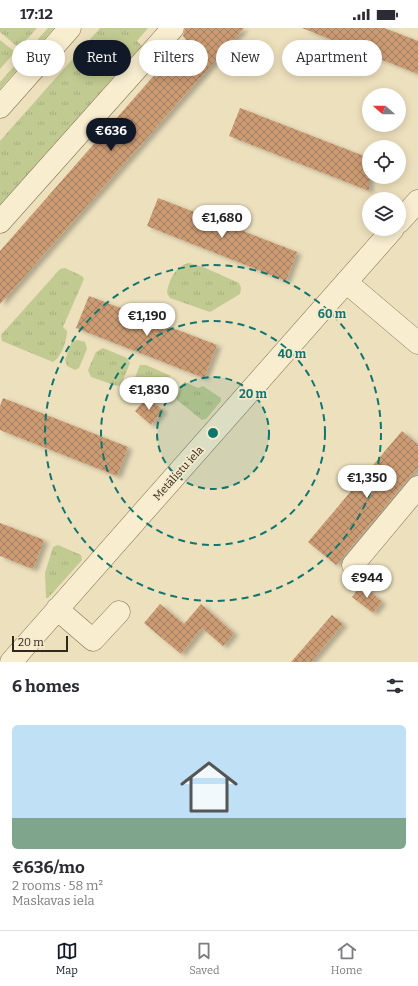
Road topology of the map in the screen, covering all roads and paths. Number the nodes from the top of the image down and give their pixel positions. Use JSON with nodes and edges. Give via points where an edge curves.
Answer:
{"nodes":[{"id":1,"x":70,"y":28,"type":"edge"},
{"id":2,"x":172,"y":28,"type":"edge"},
{"id":3,"x":0,"y":108,"type":"edge"},
{"id":4,"x":418,"y":201,"type":"edge"},
{"id":5,"x":406,"y":214,"type":"edge"},
{"id":6,"x":0,"y":222,"type":"edge"},
{"id":7,"x":387,"y":236,"type":"edge"},
{"id":8,"x":346,"y":282,"type":"junction"},
{"id":9,"x":418,"y":343,"type":"edge"},
{"id":10,"x":418,"y":487,"type":"edge"},
{"id":11,"x":353,"y":565,"type":"dead end"},
{"id":12,"x":57,"y":609,"type":"junction"},
{"id":13,"x":119,"y":612,"type":"dead end"},
{"id":14,"x":11,"y":662,"type":"edge"}],
"edges":[{"from":1,"to":3,"type":"street"},
{"from":2,"to":6,"type":"street"},
{"from":4,"to":5,"type":"street"},
{"from":7,"to":8,"type":"street","name":"Metālistu iela"},
{"from":8,"to":9,"type":"street"},
{"from":8,"to":12,"type":"street","name":"Metālistu iela"},
{"from":10,"to":11,"type":"street"},
{"from":12,"to":13,"type":"street","via":[[93,640]]},
{"from":12,"to":14,"type":"street","name":"Metālistu iela"}]}
